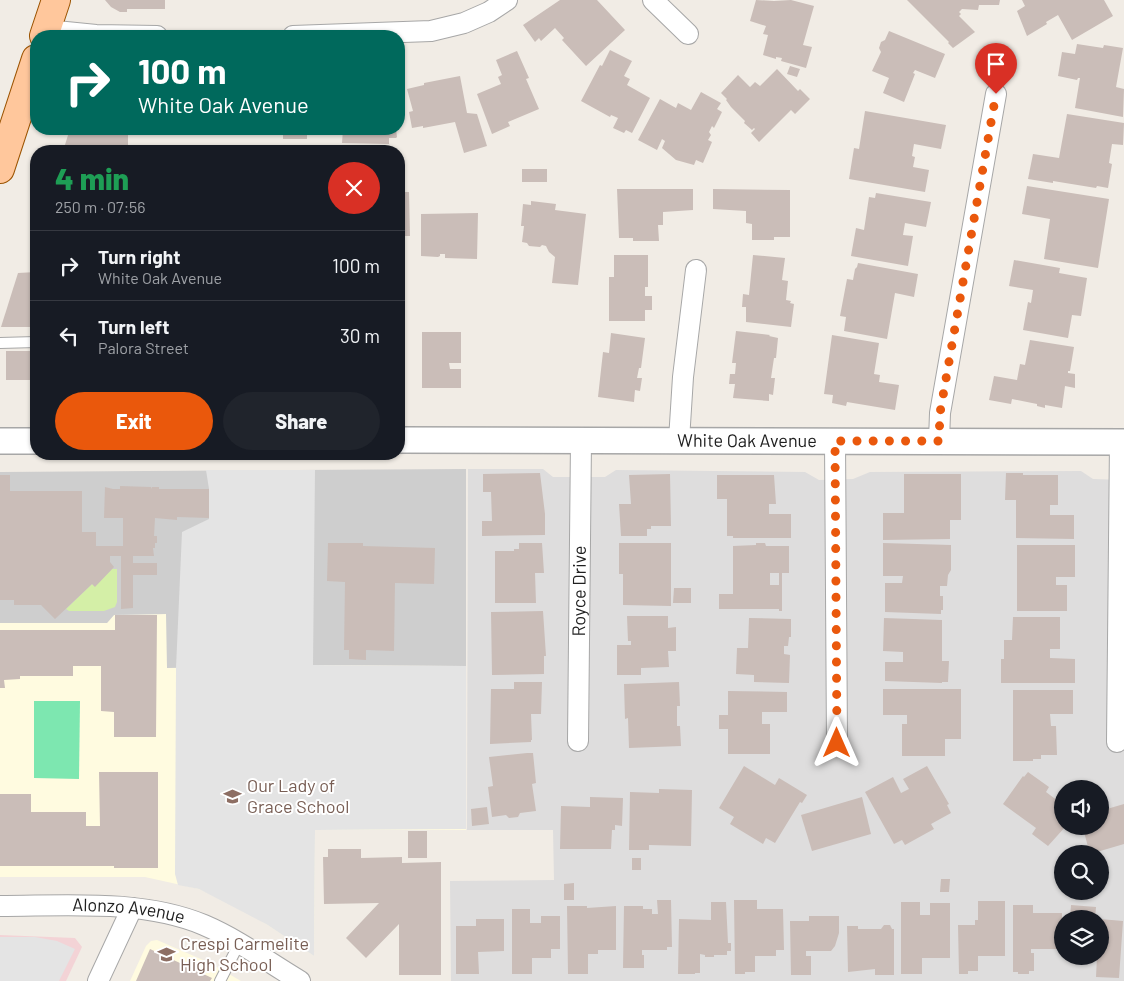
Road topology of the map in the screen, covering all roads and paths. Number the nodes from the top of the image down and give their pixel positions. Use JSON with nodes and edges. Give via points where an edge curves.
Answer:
{"nodes":[{"id":1,"x":56,"y":0,"type":"edge"},
{"id":2,"x":507,"y":0,"type":"edge"},
{"id":3,"x":653,"y":0,"type":"edge"},
{"id":4,"x":46,"y":30,"type":"edge"},
{"id":5,"x":405,"y":32,"type":"edge"},
{"id":6,"x":688,"y":34,"type":"dead end"},
{"id":7,"x":30,"y":77,"type":"edge"},
{"id":8,"x":996,"y":94,"type":"dead end"},
{"id":9,"x":0,"y":169,"type":"edge"},
{"id":10,"x":696,"y":270,"type":"dead end"},
{"id":11,"x":0,"y":342,"type":"edge"},
{"id":12,"x":30,"y":342,"type":"edge"},
{"id":13,"x":405,"y":440,"type":"edge"},
{"id":14,"x":581,"y":440,"type":"junction"},
{"id":15,"x":679,"y":440,"type":"junction"},
{"id":16,"x":0,"y":441,"type":"edge"},
{"id":17,"x":30,"y":441,"type":"edge"},
{"id":18,"x":835,"y":441,"type":"junction"},
{"id":19,"x":939,"y":441,"type":"junction"},
{"id":20,"x":1122,"y":442,"type":"edge"},
{"id":21,"x":578,"y":741,"type":"dead end"},
{"id":22,"x":1117,"y":742,"type":"dead end"},
{"id":23,"x":837,"y":743,"type":"dead end"},
{"id":24,"x":0,"y":906,"type":"edge"},
{"id":25,"x":132,"y":908,"type":"junction"},
{"id":26,"x":240,"y":942,"type":"junction"},
{"id":27,"x":98,"y":981,"type":"edge"},
{"id":28,"x":220,"y":981,"type":"edge"},
{"id":29,"x":300,"y":981,"type":"edge"}],
"edges":[{"from":1,"to":4,"type":"main road"},
{"from":2,"to":5,"type":"street","via":[[464,24],[431,31]]},
{"from":3,"to":6,"type":"street"},
{"from":7,"to":9,"type":"main road"},
{"from":8,"to":19,"type":"street","via":[[940,413]]},
{"from":10,"to":15,"type":"street"},
{"from":11,"to":12,"type":"lane"},
{"from":13,"to":14,"type":"street","name":"White Oak Avenue"},
{"from":14,"to":15,"type":"street","name":"White Oak Avenue"},
{"from":14,"to":21,"type":"street","name":"Royce Drive"},
{"from":15,"to":18,"type":"street","name":"White Oak Avenue"},
{"from":16,"to":17,"type":"street"},
{"from":18,"to":19,"type":"street","name":"White Oak Avenue"},
{"from":18,"to":23,"type":"street"},
{"from":19,"to":20,"type":"street","name":"White Oak Avenue"},
{"from":20,"to":22,"type":"street"},
{"from":24,"to":25,"type":"street","name":"Alonzo Avenue"},
{"from":25,"to":26,"type":"street","name":"Alonzo Avenue","via":[[203,925]]},
{"from":25,"to":27,"type":"street"},
{"from":26,"to":28,"type":"lane"},
{"from":26,"to":29,"type":"street","name":"Alonzo Avenue"}]}
